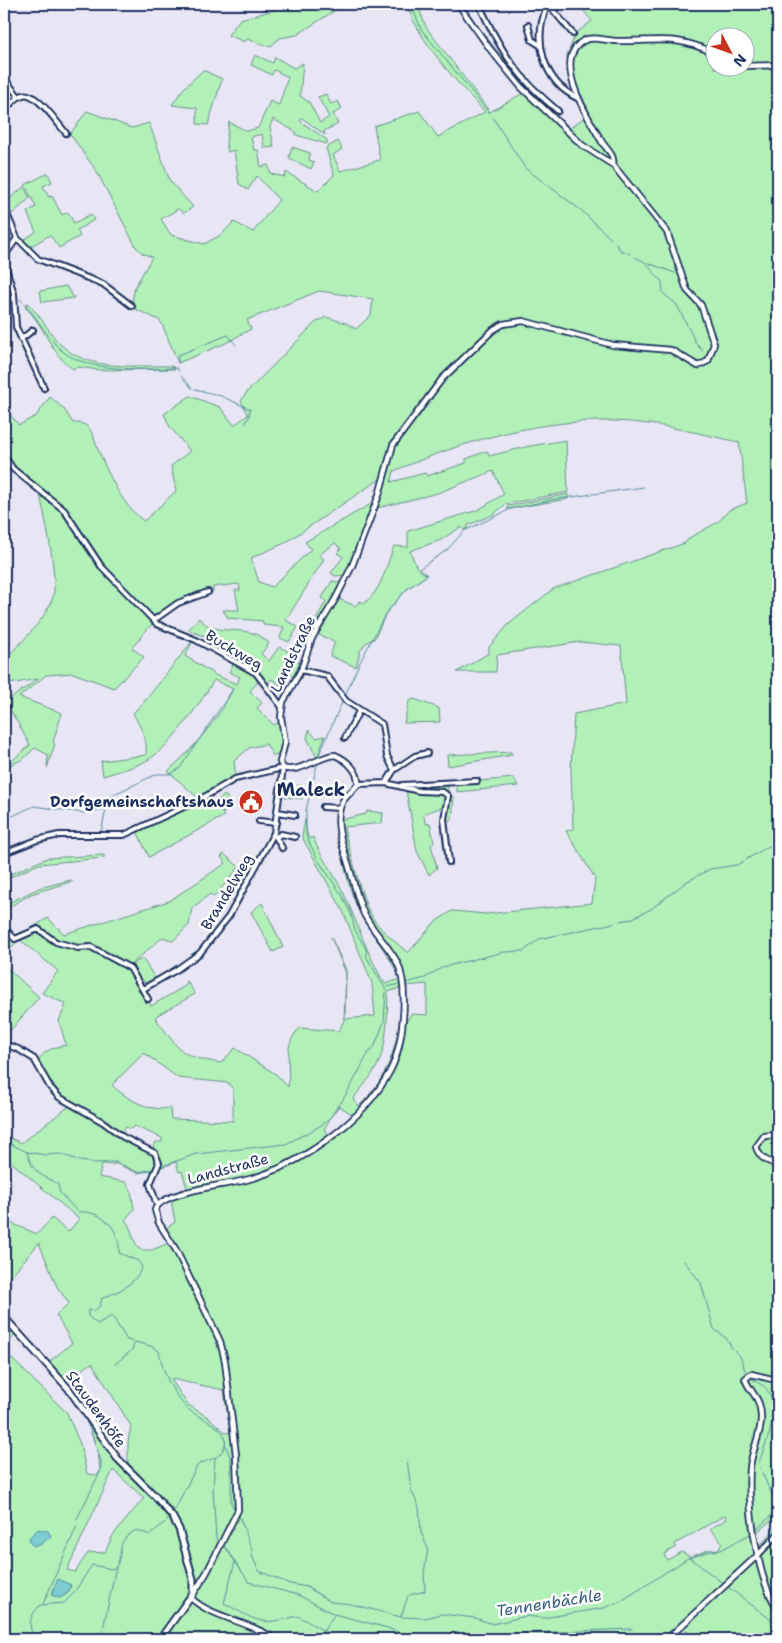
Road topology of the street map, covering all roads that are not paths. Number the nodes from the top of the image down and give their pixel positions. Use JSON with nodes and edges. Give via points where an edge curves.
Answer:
{"nodes":[{"id":1,"x":458,"y":4,"type":"edge"},
{"id":2,"x":479,"y":4,"type":"edge"},
{"id":3,"x":548,"y":4,"type":"edge"},
{"id":4,"x":528,"y":25,"type":"dead end"},
{"id":5,"x":573,"y":34,"type":"dead end"},
{"id":6,"x":540,"y":44,"type":"junction"},
{"id":7,"x":704,"y":48,"type":"edge"},
{"id":8,"x":778,"y":65,"type":"edge"},
{"id":9,"x":754,"y":67,"type":"edge"},
{"id":10,"x":4,"y":78,"type":"edge"},
{"id":11,"x":18,"y":97,"type":"junction"},
{"id":12,"x":580,"y":100,"type":"junction"},
{"id":13,"x":4,"y":110,"type":"edge"},
{"id":14,"x":558,"y":110,"type":"dead end"},
{"id":15,"x":66,"y":133,"type":"dead end"},
{"id":16,"x":613,"y":165,"type":"junction"},
{"id":17,"x":4,"y":207,"type":"edge"},
{"id":18,"x":17,"y":238,"type":"junction"},
{"id":19,"x":5,"y":254,"type":"edge"},
{"id":20,"x":132,"y":306,"type":"dead end"},
{"id":21,"x":33,"y":330,"type":"dead end"},
{"id":22,"x":21,"y":339,"type":"junction"},
{"id":23,"x":44,"y":388,"type":"dead end"},
{"id":24,"x":4,"y":456,"type":"edge"},
{"id":25,"x":208,"y":592,"type":"dead end"},
{"id":26,"x":154,"y":620,"type":"junction"},
{"id":27,"x":301,"y":670,"type":"junction"},
{"id":28,"x":282,"y":707,"type":"junction"},
{"id":29,"x":359,"y":711,"type":"junction"},
{"id":30,"x":345,"y":738,"type":"dead end"},
{"id":31,"x":427,"y":752,"type":"dead end"},
{"id":32,"x":283,"y":768,"type":"junction"},
{"id":33,"x":394,"y":770,"type":"junction"},
{"id":34,"x":477,"y":780,"type":"dead end"},
{"id":35,"x":386,"y":783,"type":"junction"},
{"id":36,"x":358,"y":784,"type":"junction"},
{"id":37,"x":400,"y":786,"type":"junction"},
{"id":38,"x":324,"y":807,"type":"dead end"},
{"id":39,"x":339,"y":808,"type":"junction"},
{"id":40,"x":278,"y":812,"type":"junction"},
{"id":41,"x":295,"y":815,"type":"dead end"},
{"id":42,"x":259,"y":821,"type":"dead end"},
{"id":43,"x":277,"y":823,"type":"junction"},
{"id":44,"x":275,"y":835,"type":"junction"},
{"id":45,"x":295,"y":837,"type":"dead end"},
{"id":46,"x":282,"y":848,"type":"dead end"},
{"id":47,"x":4,"y":853,"type":"edge"},
{"id":48,"x":449,"y":862,"type":"dead end"},
{"id":49,"x":4,"y":928,"type":"edge"},
{"id":50,"x":143,"y":988,"type":"junction"},
{"id":51,"x":148,"y":999,"type":"dead end"},
{"id":52,"x":4,"y":1044,"type":"edge"},
{"id":53,"x":778,"y":1135,"type":"edge"},
{"id":54,"x":778,"y":1165,"type":"edge"},
{"id":55,"x":157,"y":1205,"type":"junction"},
{"id":56,"x":4,"y":1317,"type":"edge"},
{"id":57,"x":778,"y":1378,"type":"edge"},
{"id":58,"x":778,"y":1534,"type":"edge"},
{"id":59,"x":758,"y":1554,"type":"junction"},
{"id":60,"x":194,"y":1578,"type":"junction"},
{"id":61,"x":202,"y":1581,"type":"junction"},
{"id":62,"x":191,"y":1598,"type":"junction"},
{"id":63,"x":778,"y":1608,"type":"edge"},
{"id":64,"x":160,"y":1639,"type":"edge"},
{"id":65,"x":276,"y":1639,"type":"edge"},
{"id":66,"x":667,"y":1639,"type":"edge"}],
"edges":[{"from":1,"to":16,"type":"street","via":[[520,87],[582,145]]},
{"from":2,"to":14,"type":"street","via":[[494,38],[513,68]]},
{"from":3,"to":5,"type":"street"},
{"from":3,"to":6,"type":"street","via":[[541,22]]},
{"from":4,"to":6,"type":"street","via":[[532,40]]},
{"from":6,"to":12,"type":"street","via":[[551,75]]},
{"from":7,"to":12,"type":"street","via":[[672,39],[621,41],[588,38],[575,49],[570,67]]},
{"from":8,"to":9,"type":"street"},
{"from":10,"to":11,"type":"street"},
{"from":11,"to":13,"type":"street"},
{"from":11,"to":15,"type":"street","via":[[34,96]]},
{"from":12,"to":16,"type":"street","via":[[613,157]]},
{"from":16,"to":27,"type":"street","name":"Landstraße","via":[[667,232],[687,290],[701,305],[714,344],[712,355],[698,366],[671,350],[614,345],[523,321],[503,324],[487,335],[429,394],[393,445],[379,495],[352,566],[312,638]]},
{"from":17,"to":18,"type":"street"},
{"from":18,"to":19,"type":"street"},
{"from":18,"to":20,"type":"street","via":[[38,259],[103,284]]},
{"from":19,"to":22,"type":"street","via":[[14,294],[16,328]]},
{"from":21,"to":22,"type":"street"},
{"from":22,"to":23,"type":"street"},
{"from":24,"to":26,"type":"street","via":[[14,469],[64,510],[101,566]]},
{"from":25,"to":26,"type":"street","via":[[178,603]]},
{"from":26,"to":28,"type":"street","name":"Buckweg","via":[[162,628],[196,640],[256,673]]},
{"from":27,"to":28,"type":"street","name":"Landstraße","via":[[289,687]]},
{"from":27,"to":29,"type":"street","via":[[326,676],[337,692]]},
{"from":28,"to":32,"type":"street","name":"Landstraße","via":[[285,737],[280,762]]},
{"from":29,"to":30,"type":"street"},
{"from":29,"to":33,"type":"street","via":[[382,724],[387,756]]},
{"from":31,"to":33,"type":"street","via":[[414,756]]},
{"from":32,"to":36,"type":"street","via":[[295,768],[335,755],[351,766],[358,777]]},
{"from":32,"to":40,"type":"street","name":"Brandelweg"},
{"from":32,"to":47,"type":"street","via":[[235,779],[199,800],[124,834],[59,835]]},
{"from":33,"to":35,"type":"street"},
{"from":34,"to":37,"type":"street"},
{"from":35,"to":36,"type":"street"},
{"from":35,"to":37,"type":"street"},
{"from":36,"to":39,"type":"street"},
{"from":37,"to":48,"type":"street","via":[[448,796],[444,819]]},
{"from":38,"to":39,"type":"street"},
{"from":39,"to":55,"type":"street","name":"Landstraße","via":[[341,838],[358,898],[371,927],[397,963],[402,978],[402,1025],[393,1065],[384,1081],[344,1128],[286,1165],[248,1180],[215,1185]]},
{"from":40,"to":41,"type":"street"},
{"from":40,"to":43,"type":"street","name":"Brandelweg"},
{"from":42,"to":43,"type":"street"},
{"from":43,"to":44,"type":"street","name":"Brandelweg"},
{"from":44,"to":45,"type":"street"},
{"from":44,"to":46,"type":"street"},
{"from":44,"to":50,"type":"street","name":"Brandelweg","via":[[216,936],[185,964]]},
{"from":49,"to":50,"type":"street","via":[[15,939],[38,929],[56,942],[78,948],[92,947],[130,968]]},
{"from":50,"to":51,"type":"street"},
{"from":52,"to":55,"type":"street","via":[[34,1059],[59,1096],[123,1137],[155,1153],[159,1163],[150,1184]]},
{"from":53,"to":54,"type":"street","via":[[764,1136],[756,1147],[764,1160]]},
{"from":55,"to":61,"type":"street","via":[[156,1217],[171,1241],[223,1351],[236,1455],[237,1513]]},
{"from":56,"to":60,"type":"main road","name":"Staudenhöfe","via":[[73,1394],[116,1458],[170,1514],[183,1540]]},
{"from":57,"to":59,"type":"street","via":[[772,1380],[751,1374],[746,1379],[758,1396],[761,1417],[751,1461],[749,1500]]},
{"from":58,"to":59,"type":"street"},
{"from":59,"to":63,"type":"street","via":[[765,1585]]},
{"from":59,"to":66,"type":"street"},
{"from":60,"to":61,"type":"street"},
{"from":60,"to":62,"type":"main road"},
{"from":61,"to":62,"type":"street"},
{"from":62,"to":64,"type":"main road"},
{"from":62,"to":65,"type":"street"}]}
